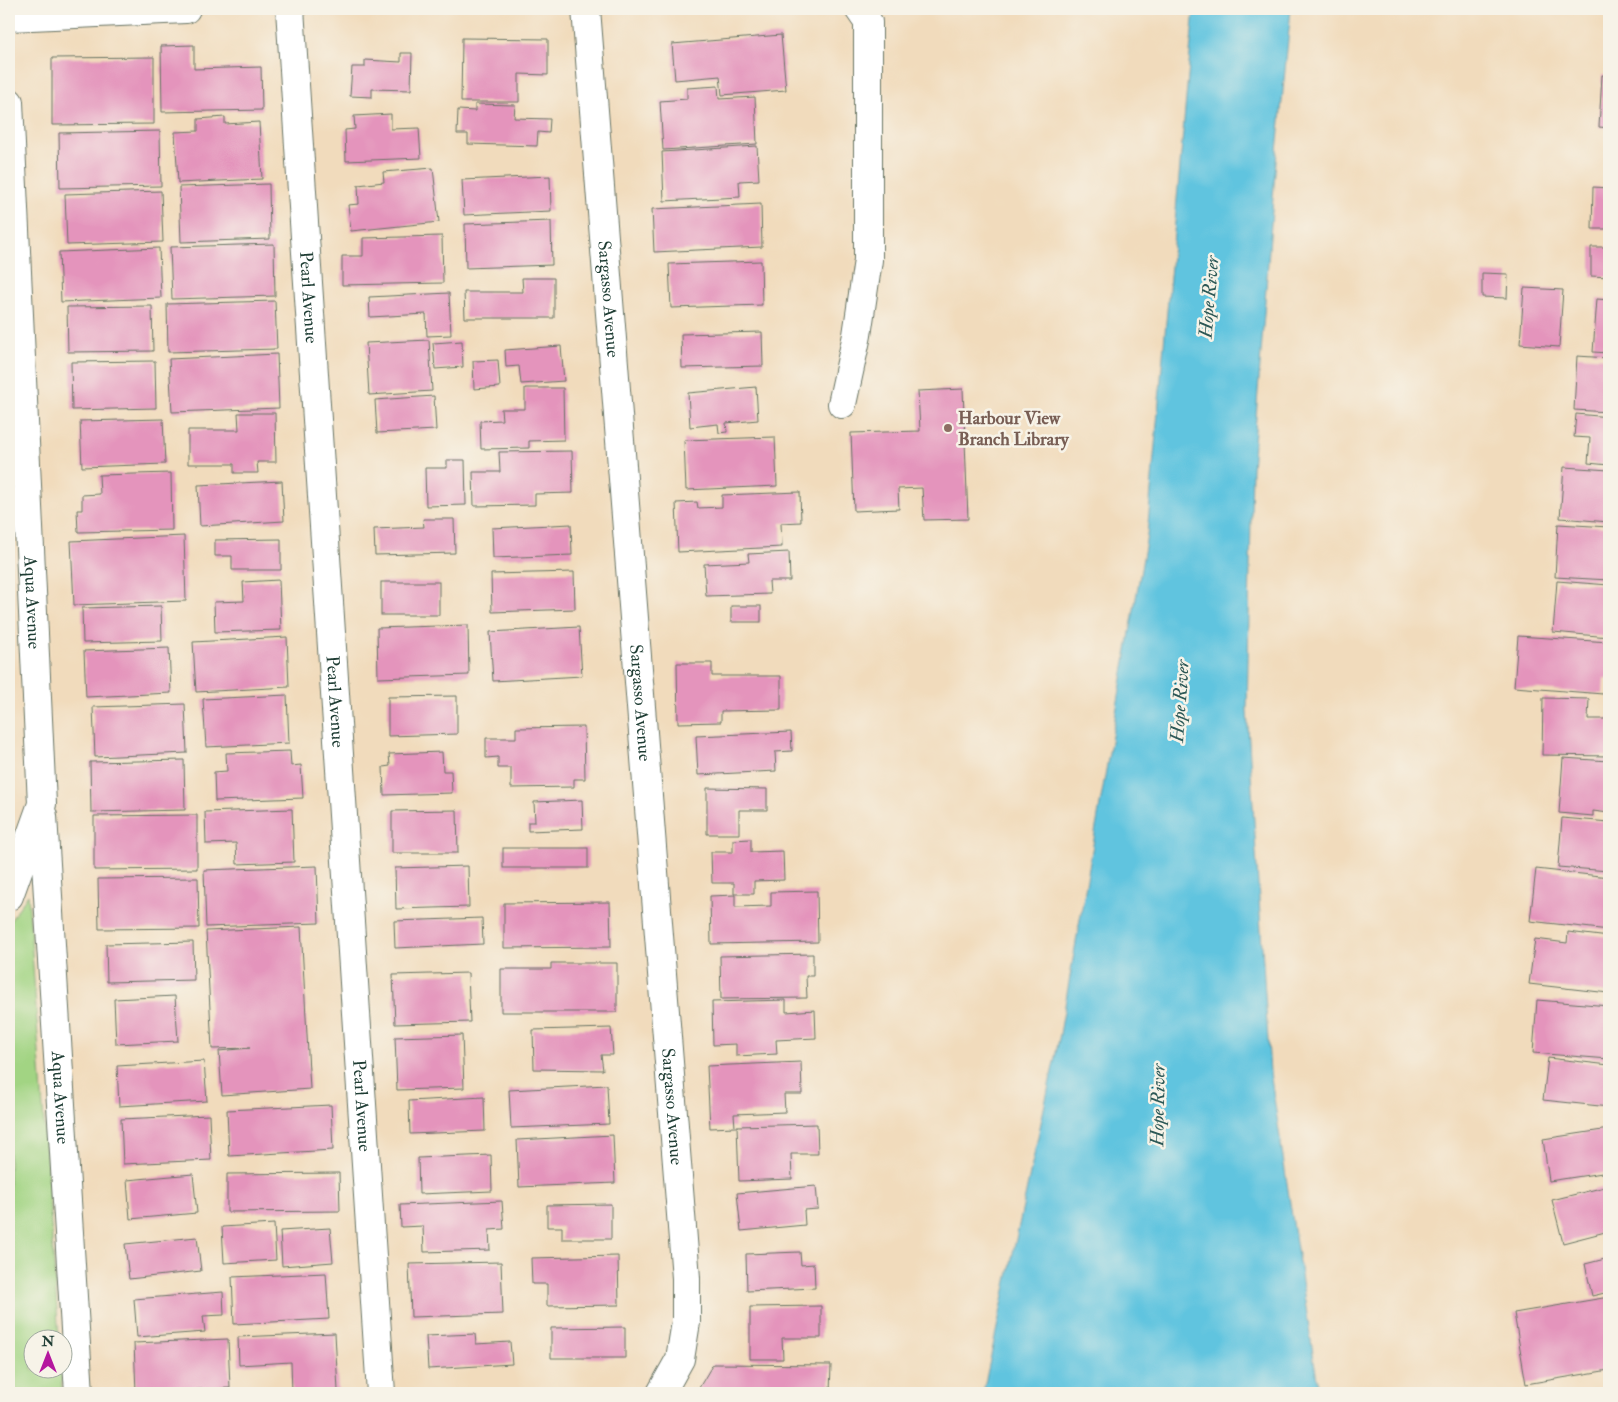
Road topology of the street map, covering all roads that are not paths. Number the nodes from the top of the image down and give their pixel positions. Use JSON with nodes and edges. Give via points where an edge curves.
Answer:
{"nodes":[{"id":1,"x":186,"y":9,"type":"edge"},
{"id":2,"x":290,"y":9,"type":"edge"},
{"id":3,"x":586,"y":9,"type":"edge"},
{"id":4,"x":859,"y":9,"type":"edge"},
{"id":5,"x":9,"y":17,"type":"edge"},
{"id":6,"x":9,"y":102,"type":"edge"},
{"id":7,"x":842,"y":404,"type":"dead end"},
{"id":8,"x":42,"y":804,"type":"junction"},
{"id":9,"x":9,"y":896,"type":"edge"},
{"id":10,"x":78,"y":1393,"type":"edge"},
{"id":11,"x":381,"y":1393,"type":"edge"},
{"id":12,"x":661,"y":1393,"type":"edge"}],
"edges":[{"from":1,"to":5,"type":"street"},
{"from":2,"to":11,"type":"street","name":"Pearl Avenue"},
{"from":3,"to":12,"type":"street","name":"Sargasso Avenue","via":[[686,1278],[686,1322],[680,1359]]},
{"from":4,"to":7,"type":"street","via":[[868,22],[868,260]]},
{"from":6,"to":8,"type":"street","name":"Aqua Avenue"},
{"from":8,"to":9,"type":"street","name":"Aqua Avenue"},
{"from":8,"to":10,"type":"street","name":"Aqua Avenue"}]}
